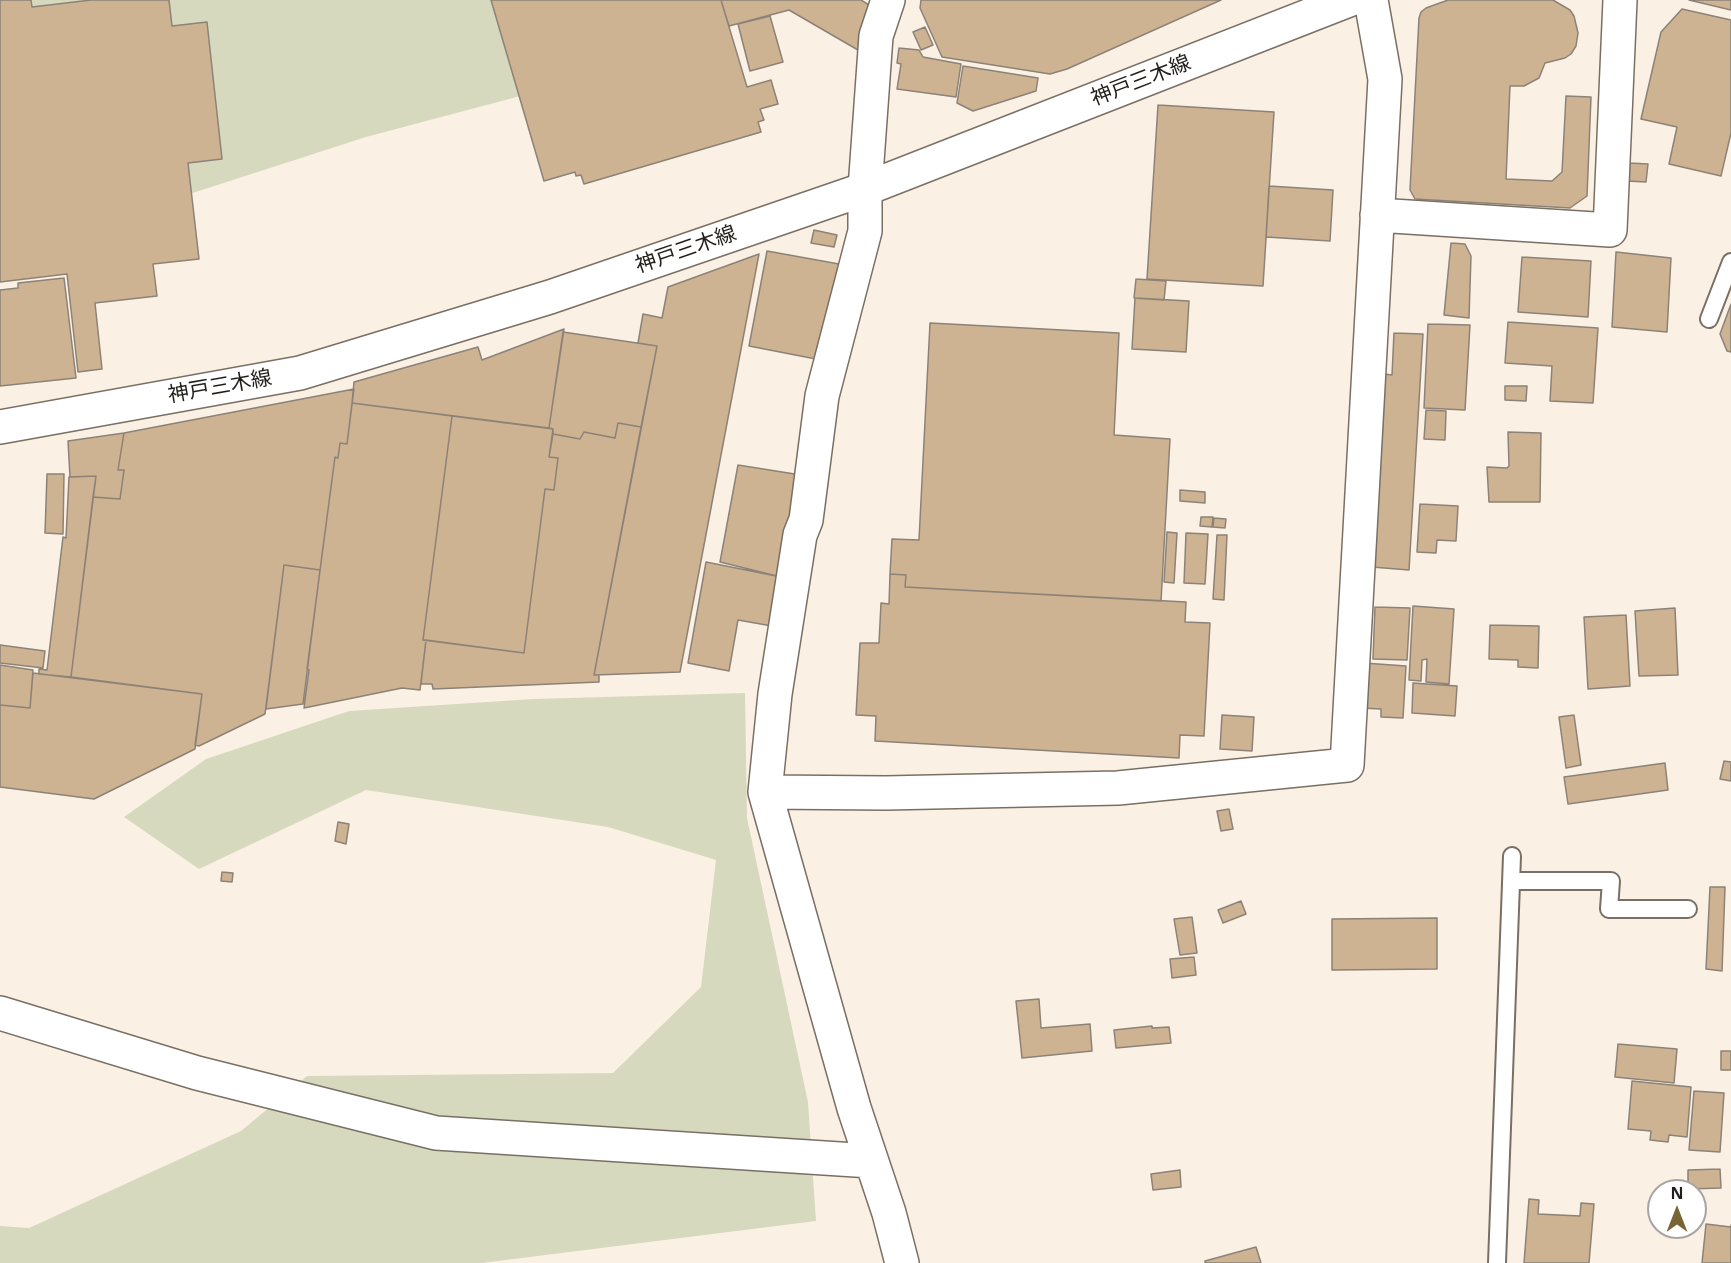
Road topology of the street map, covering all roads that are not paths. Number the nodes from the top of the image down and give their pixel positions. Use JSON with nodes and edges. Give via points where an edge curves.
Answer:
{"nodes":[{"id":1,"x":888,"y":0,"type":"edge"},
{"id":2,"x":1349,"y":0,"type":"edge"},
{"id":3,"x":1371,"y":0,"type":"edge"},
{"id":4,"x":1620,"y":0,"type":"edge"},
{"id":5,"x":864,"y":189,"type":"junction"},
{"id":6,"x":1377,"y":215,"type":"junction"},
{"id":7,"x":1731,"y":262,"type":"edge"},
{"id":8,"x":1709,"y":319,"type":"dead end"},
{"id":9,"x":0,"y":427,"type":"edge"},
{"id":10,"x":765,"y":792,"type":"junction"},
{"id":11,"x":1512,"y":856,"type":"dead end"},
{"id":12,"x":1511,"y":881,"type":"junction"},
{"id":13,"x":1688,"y":909,"type":"dead end"},
{"id":14,"x":0,"y":1013,"type":"edge"},
{"id":15,"x":872,"y":1161,"type":"junction"},
{"id":16,"x":902,"y":1263,"type":"edge"},
{"id":17,"x":1497,"y":1263,"type":"edge"}],
"edges":[{"from":1,"to":5,"type":"street","via":[[876,36]]},
{"from":2,"to":5,"type":"street","name":"神戸三木線"},
{"from":3,"to":6,"type":"street","via":[[1385,79]]},
{"from":4,"to":6,"type":"street","via":[[1610,230]]},
{"from":5,"to":9,"type":"street","name":"神戸三木線","via":[[550,297],[300,373]]},
{"from":5,"to":10,"type":"street","via":[[866,231],[822,396],[806,520],[800,535],[775,694]]},
{"from":6,"to":10,"type":"street","via":[[1347,765],[1118,788]]},
{"from":7,"to":8,"type":"lane"},
{"from":10,"to":15,"type":"street"},
{"from":11,"to":12,"type":"lane"},
{"from":12,"to":13,"type":"lane","via":[[1611,881],[1609,909]]},
{"from":12,"to":17,"type":"lane"},
{"from":14,"to":15,"type":"street","via":[[197,1073],[436,1133]]},
{"from":15,"to":16,"type":"street"}]}
